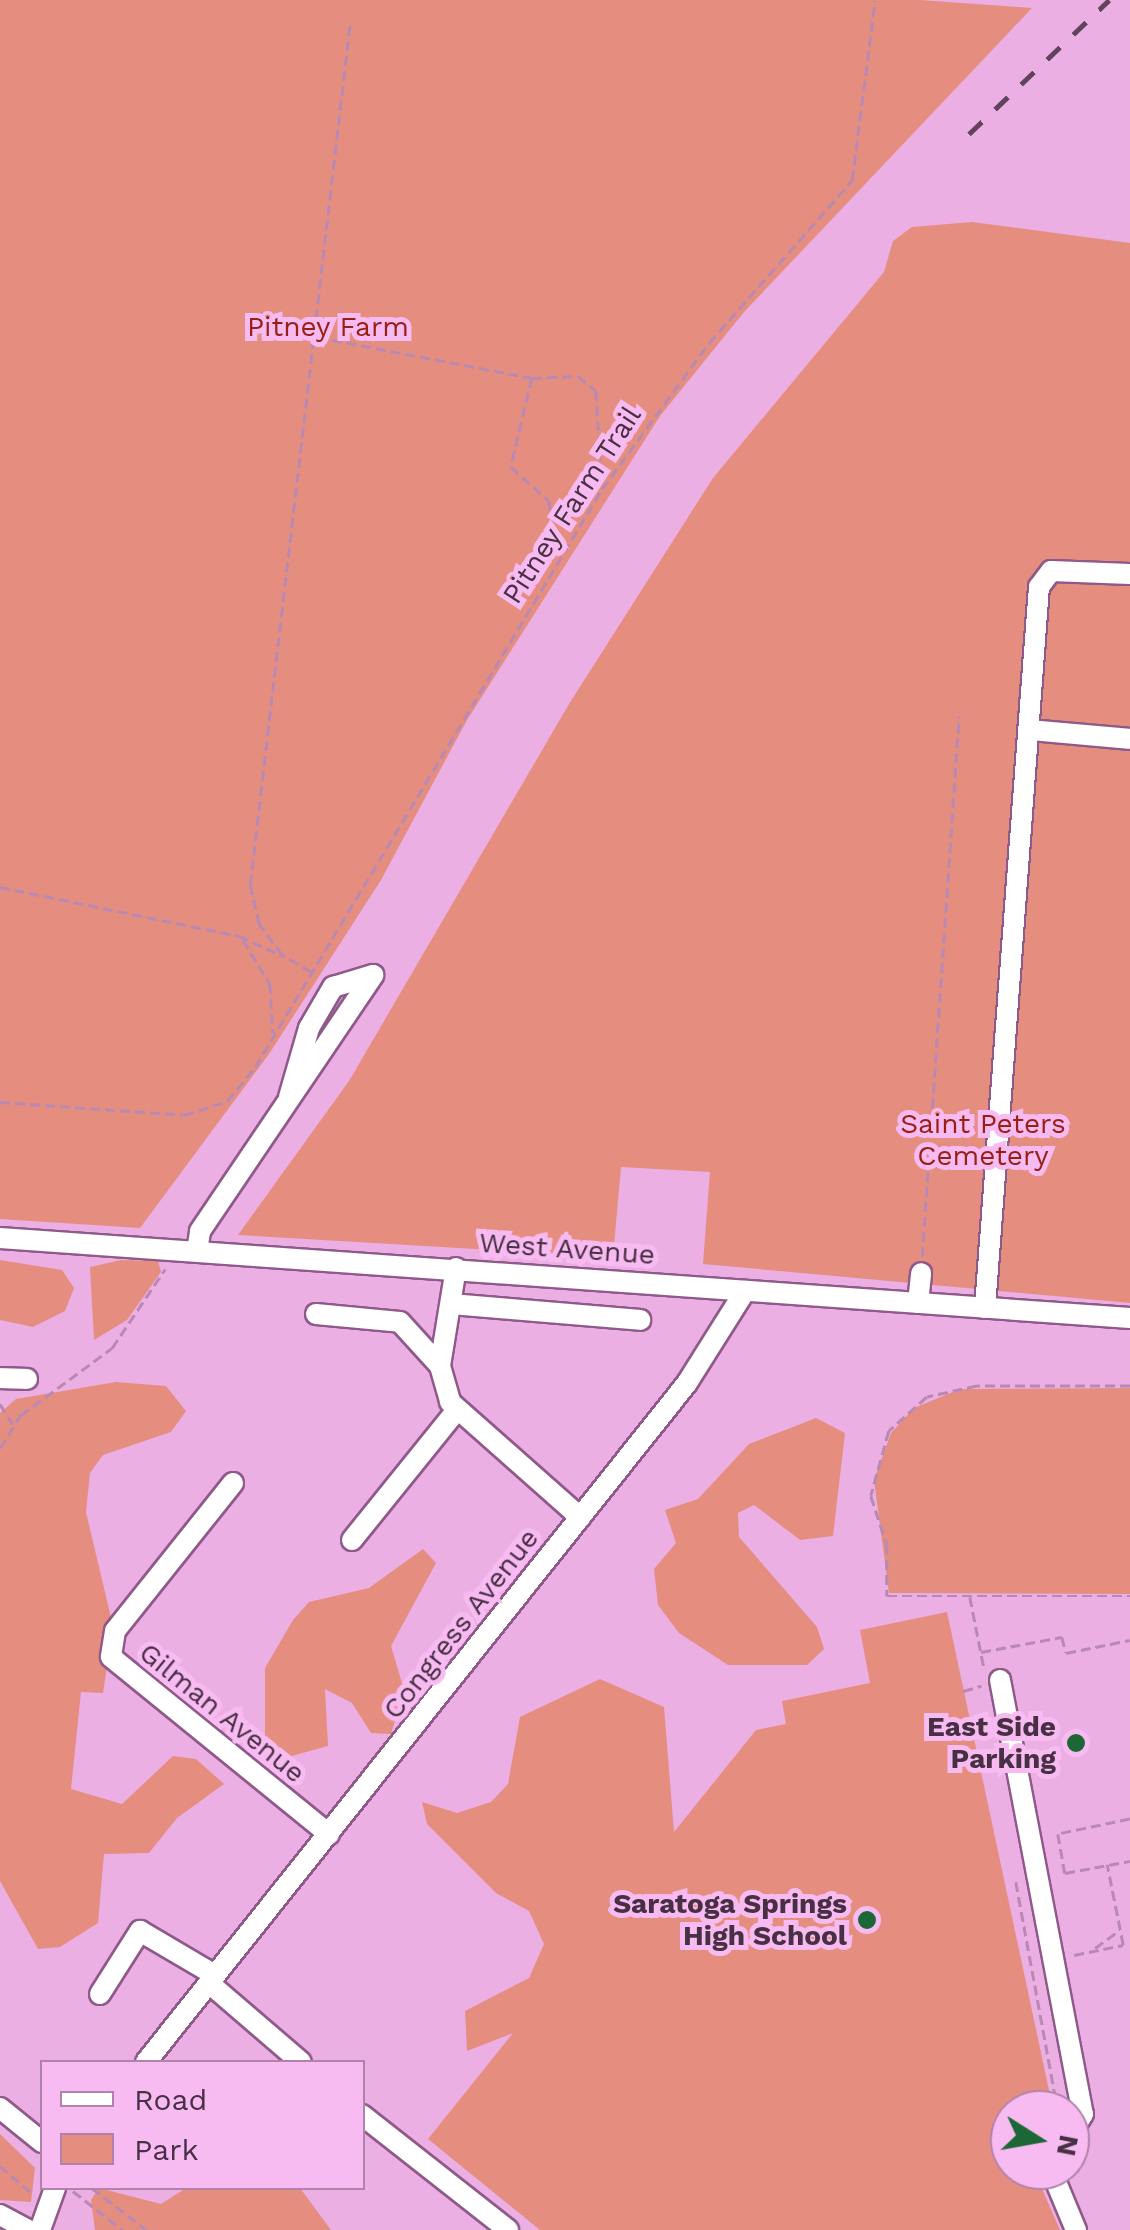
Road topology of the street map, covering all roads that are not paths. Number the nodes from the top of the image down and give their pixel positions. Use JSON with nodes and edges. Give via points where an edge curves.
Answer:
{"nodes":[{"id":1,"x":1130,"y":574,"type":"edge"},
{"id":2,"x":1030,"y":730,"type":"junction"},
{"id":3,"x":1130,"y":739,"type":"edge"},
{"id":4,"x":289,"y":1102,"type":"junction"},
{"id":5,"x":0,"y":1238,"type":"edge"},
{"id":6,"x":197,"y":1250,"type":"junction"},
{"id":7,"x":456,"y":1268,"type":"junction"},
{"id":8,"x":921,"y":1273,"type":"road end"},
{"id":9,"x":746,"y":1290,"type":"junction"},
{"id":10,"x":451,"y":1304,"type":"junction"},
{"id":11,"x":918,"y":1304,"type":"junction"},
{"id":12,"x":985,"y":1308,"type":"junction"},
{"id":13,"x":316,"y":1314,"type":"dead end"},
{"id":14,"x":1130,"y":1318,"type":"edge"},
{"id":15,"x":640,"y":1320,"type":"dead end"},
{"id":16,"x":440,"y":1366,"type":"junction"},
{"id":17,"x":0,"y":1378,"type":"edge"},
{"id":18,"x":27,"y":1379,"type":"dead end"},
{"id":19,"x":456,"y":1411,"type":"junction"},
{"id":20,"x":233,"y":1483,"type":"dead end"},
{"id":21,"x":580,"y":1518,"type":"junction"},
{"id":22,"x":352,"y":1540,"type":"dead end"},
{"id":23,"x":1000,"y":1680,"type":"dead end"},
{"id":24,"x":329,"y":1834,"type":"junction"},
{"id":25,"x":212,"y":1979,"type":"junction"},
{"id":26,"x":100,"y":1994,"type":"dead end"},
{"id":27,"x":148,"y":2060,"type":"edge"},
{"id":28,"x":300,"y":2060,"type":"edge"},
{"id":29,"x":1078,"y":2090,"type":"edge"},
{"id":30,"x":0,"y":2108,"type":"edge"},
{"id":31,"x":365,"y":2117,"type":"edge"},
{"id":32,"x":40,"y":2140,"type":"edge"},
{"id":33,"x":1059,"y":2190,"type":"edge"},
{"id":34,"x":56,"y":2191,"type":"edge"},
{"id":35,"x":0,"y":2215,"type":"edge"},
{"id":36,"x":28,"y":2230,"type":"edge"},
{"id":37,"x":40,"y":2230,"type":"edge"},
{"id":38,"x":508,"y":2230,"type":"edge"},
{"id":39,"x":1076,"y":2230,"type":"edge"}],
"edges":[{"from":1,"to":2,"type":"street","via":[[1058,570],[1040,580]]},
{"from":2,"to":3,"type":"street"},
{"from":2,"to":12,"type":"street"},
{"from":4,"to":4,"type":"street","via":[[373,975],[334,987],[304,1040]]},
{"from":4,"to":6,"type":"street","via":[[200,1230]]},
{"from":5,"to":6,"type":"street","name":"West Avenue"},
{"from":6,"to":7,"type":"street","name":"West Avenue"},
{"from":7,"to":9,"type":"street","name":"West Avenue"},
{"from":7,"to":10,"type":"street"},
{"from":8,"to":11,"type":"street"},
{"from":9,"to":11,"type":"street","name":"West Avenue"},
{"from":9,"to":21,"type":"street","name":"Congress Avenue"},
{"from":10,"to":15,"type":"street"},
{"from":10,"to":16,"type":"street"},
{"from":11,"to":12,"type":"street","name":"West Avenue"},
{"from":12,"to":14,"type":"street","name":"West Avenue"},
{"from":13,"to":16,"type":"street","via":[[400,1322]]},
{"from":16,"to":19,"type":"street"},
{"from":17,"to":18,"type":"street"},
{"from":19,"to":21,"type":"street"},
{"from":19,"to":22,"type":"street"},
{"from":20,"to":24,"type":"street","name":"Gilman Avenue","via":[[115,1630],[111,1657]]},
{"from":21,"to":24,"type":"street","name":"Congress Avenue"},
{"from":23,"to":29,"type":"street"},
{"from":24,"to":25,"type":"street","name":"Congress Avenue"},
{"from":25,"to":26,"type":"street","via":[[140,1931]]},
{"from":25,"to":27,"type":"street","name":"Congress Avenue"},
{"from":25,"to":28,"type":"street"},
{"from":30,"to":32,"type":"street"},
{"from":31,"to":38,"type":"street"},
{"from":33,"to":39,"type":"street"},
{"from":34,"to":37,"type":"street"},
{"from":35,"to":36,"type":"street"}]}
